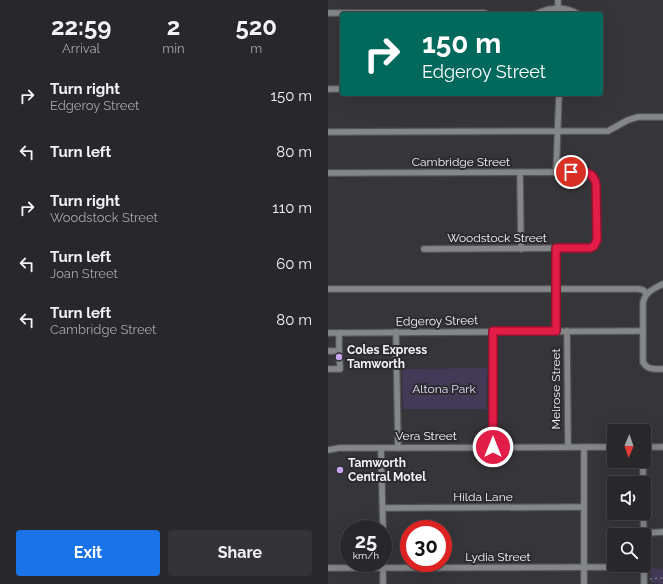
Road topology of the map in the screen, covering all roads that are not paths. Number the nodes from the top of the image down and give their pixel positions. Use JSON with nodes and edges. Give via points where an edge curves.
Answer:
{"nodes":[{"id":1,"x":558,"y":0,"type":"edge"},
{"id":2,"x":558,"y":8,"type":"junction"},
{"id":3,"x":540,"y":12,"type":"edge"},
{"id":4,"x":574,"y":12,"type":"edge"},
{"id":5,"x":328,"y":13,"type":"edge"},
{"id":6,"x":340,"y":13,"type":"edge"},
{"id":7,"x":328,"y":89,"type":"edge"},
{"id":8,"x":340,"y":89,"type":"edge"},
{"id":9,"x":559,"y":96,"type":"edge"},
{"id":10,"x":663,"y":116,"type":"edge"},
{"id":11,"x":557,"y":131,"type":"junction"},
{"id":12,"x":328,"y":132,"type":"edge"},
{"id":13,"x":328,"y":173,"type":"edge"},
{"id":14,"x":520,"y":173,"type":"junction"},
{"id":15,"x":556,"y":173,"type":"junction"},
{"id":16,"x":594,"y":246,"type":"joint"},
{"id":17,"x":521,"y":248,"type":"junction"},
{"id":18,"x":556,"y":248,"type":"junction"},
{"id":19,"x":424,"y":249,"type":"dead end"},
{"id":20,"x":663,"y":284,"type":"edge"},
{"id":21,"x":328,"y":289,"type":"edge"},
{"id":22,"x":556,"y":289,"type":"junction"},
{"id":23,"x":647,"y":294,"type":"junction"},
{"id":24,"x":643,"y":330,"type":"junction"},
{"id":25,"x":493,"y":331,"type":"junction"},
{"id":26,"x":556,"y":331,"type":"junction"},
{"id":27,"x":567,"y":331,"type":"junction"},
{"id":28,"x":396,"y":332,"type":"junction"},
{"id":29,"x":328,"y":333,"type":"edge"},
{"id":30,"x":339,"y":333,"type":"junction"},
{"id":31,"x":328,"y":350,"type":"edge"},
{"id":32,"x":340,"y":351,"type":"junction"},
{"id":33,"x":328,"y":369,"type":"edge"},
{"id":34,"x":663,"y":369,"type":"edge"},
{"id":35,"x":328,"y":446,"type":"edge"},
{"id":36,"x":493,"y":447,"type":"junction"},
{"id":37,"x":568,"y":447,"type":"junction"},
{"id":38,"x":584,"y":447,"type":"junction"},
{"id":39,"x":607,"y":447,"type":"edge"},
{"id":40,"x":651,"y":447,"type":"edge"},
{"id":41,"x":663,"y":447,"type":"edge"},
{"id":42,"x":335,"y":448,"type":"junction"},
{"id":43,"x":381,"y":448,"type":"junction"},
{"id":44,"x":398,"y":448,"type":"junction"},
{"id":45,"x":328,"y":450,"type":"edge"},
{"id":46,"x":584,"y":507,"type":"junction"},
{"id":47,"x":383,"y":508,"type":"junction"},
{"id":48,"x":383,"y":520,"type":"edge"},
{"id":49,"x":663,"y":532,"type":"edge"},
{"id":50,"x":651,"y":533,"type":"edge"},
{"id":51,"x":392,"y":566,"type":"edge"},
{"id":52,"x":584,"y":567,"type":"junction"},
{"id":53,"x":607,"y":567,"type":"edge"},
{"id":54,"x":328,"y":568,"type":"edge"},
{"id":55,"x":340,"y":568,"type":"edge"},
{"id":56,"x":383,"y":572,"type":"edge"},
{"id":57,"x":383,"y":584,"type":"edge"},
{"id":58,"x":584,"y":584,"type":"edge"}],
"edges":[{"from":1,"to":2,"type":"street"},
{"from":2,"to":3,"type":"street"},
{"from":2,"to":4,"type":"street"},
{"from":5,"to":6,"type":"street"},
{"from":7,"to":8,"type":"street"},
{"from":9,"to":11,"type":"street"},
{"from":10,"to":11,"type":"street","via":[[638,117],[608,131]]},
{"from":11,"to":12,"type":"street"},
{"from":11,"to":15,"type":"street"},
{"from":13,"to":14,"type":"street","name":"Cambridge Street"},
{"from":14,"to":15,"type":"street","name":"Cambridge Street"},
{"from":14,"to":17,"type":"street"},
{"from":15,"to":16,"type":"street","name":"Cambridge Street","via":[[586,172],[593,175],[596,180],[597,240]]},
{"from":16,"to":18,"type":"street","name":"Woodstock Street"},
{"from":17,"to":18,"type":"street","name":"Woodstock Street"},
{"from":17,"to":19,"type":"street","name":"Woodstock Street"},
{"from":18,"to":22,"type":"street"},
{"from":20,"to":23,"type":"street"},
{"from":21,"to":22,"type":"street"},
{"from":22,"to":23,"type":"street","via":[[638,289]]},
{"from":22,"to":26,"type":"street"},
{"from":23,"to":24,"type":"street","via":[[642,303]]},
{"from":24,"to":27,"type":"street","name":"Edgeroy Street"},
{"from":24,"to":34,"type":"street","via":[[644,364],[650,369]]},
{"from":25,"to":26,"type":"street","name":"Edgeroy Street"},
{"from":25,"to":28,"type":"street","name":"Edgeroy Street"},
{"from":25,"to":36,"type":"street"},
{"from":26,"to":27,"type":"street","name":"Edgeroy Street"},
{"from":27,"to":37,"type":"street","name":"Melrose Street"},
{"from":28,"to":30,"type":"street","name":"Edgeroy Street"},
{"from":28,"to":44,"type":"street"},
{"from":29,"to":30,"type":"street","name":"Edgeroy Street"},
{"from":30,"to":32,"type":"street"},
{"from":31,"to":32,"type":"street"},
{"from":32,"to":33,"type":"street","via":[[340,369]]},
{"from":35,"to":42,"type":"street","name":"Vera Street"},
{"from":36,"to":37,"type":"street","name":"Vera Street"},
{"from":36,"to":44,"type":"street","name":"Vera Street"},
{"from":37,"to":38,"type":"street","name":"Vera Street"},
{"from":38,"to":39,"type":"street","name":"Vera Street"},
{"from":38,"to":46,"type":"street"},
{"from":40,"to":41,"type":"street"},
{"from":42,"to":43,"type":"street","name":"Vera Street"},
{"from":42,"to":45,"type":"street","name":"Vera Street"},
{"from":43,"to":44,"type":"street","name":"Vera Street"},
{"from":43,"to":47,"type":"street"},
{"from":46,"to":47,"type":"street","name":"Hilda Lane"},
{"from":46,"to":52,"type":"street"},
{"from":47,"to":48,"type":"street"},
{"from":49,"to":50,"type":"street"},
{"from":51,"to":52,"type":"street","name":"Lydia Street"},
{"from":52,"to":53,"type":"street","name":"Lydia Street"},
{"from":52,"to":58,"type":"street"},
{"from":54,"to":55,"type":"street","name":"Lydia Street"},
{"from":56,"to":57,"type":"street"}]}
